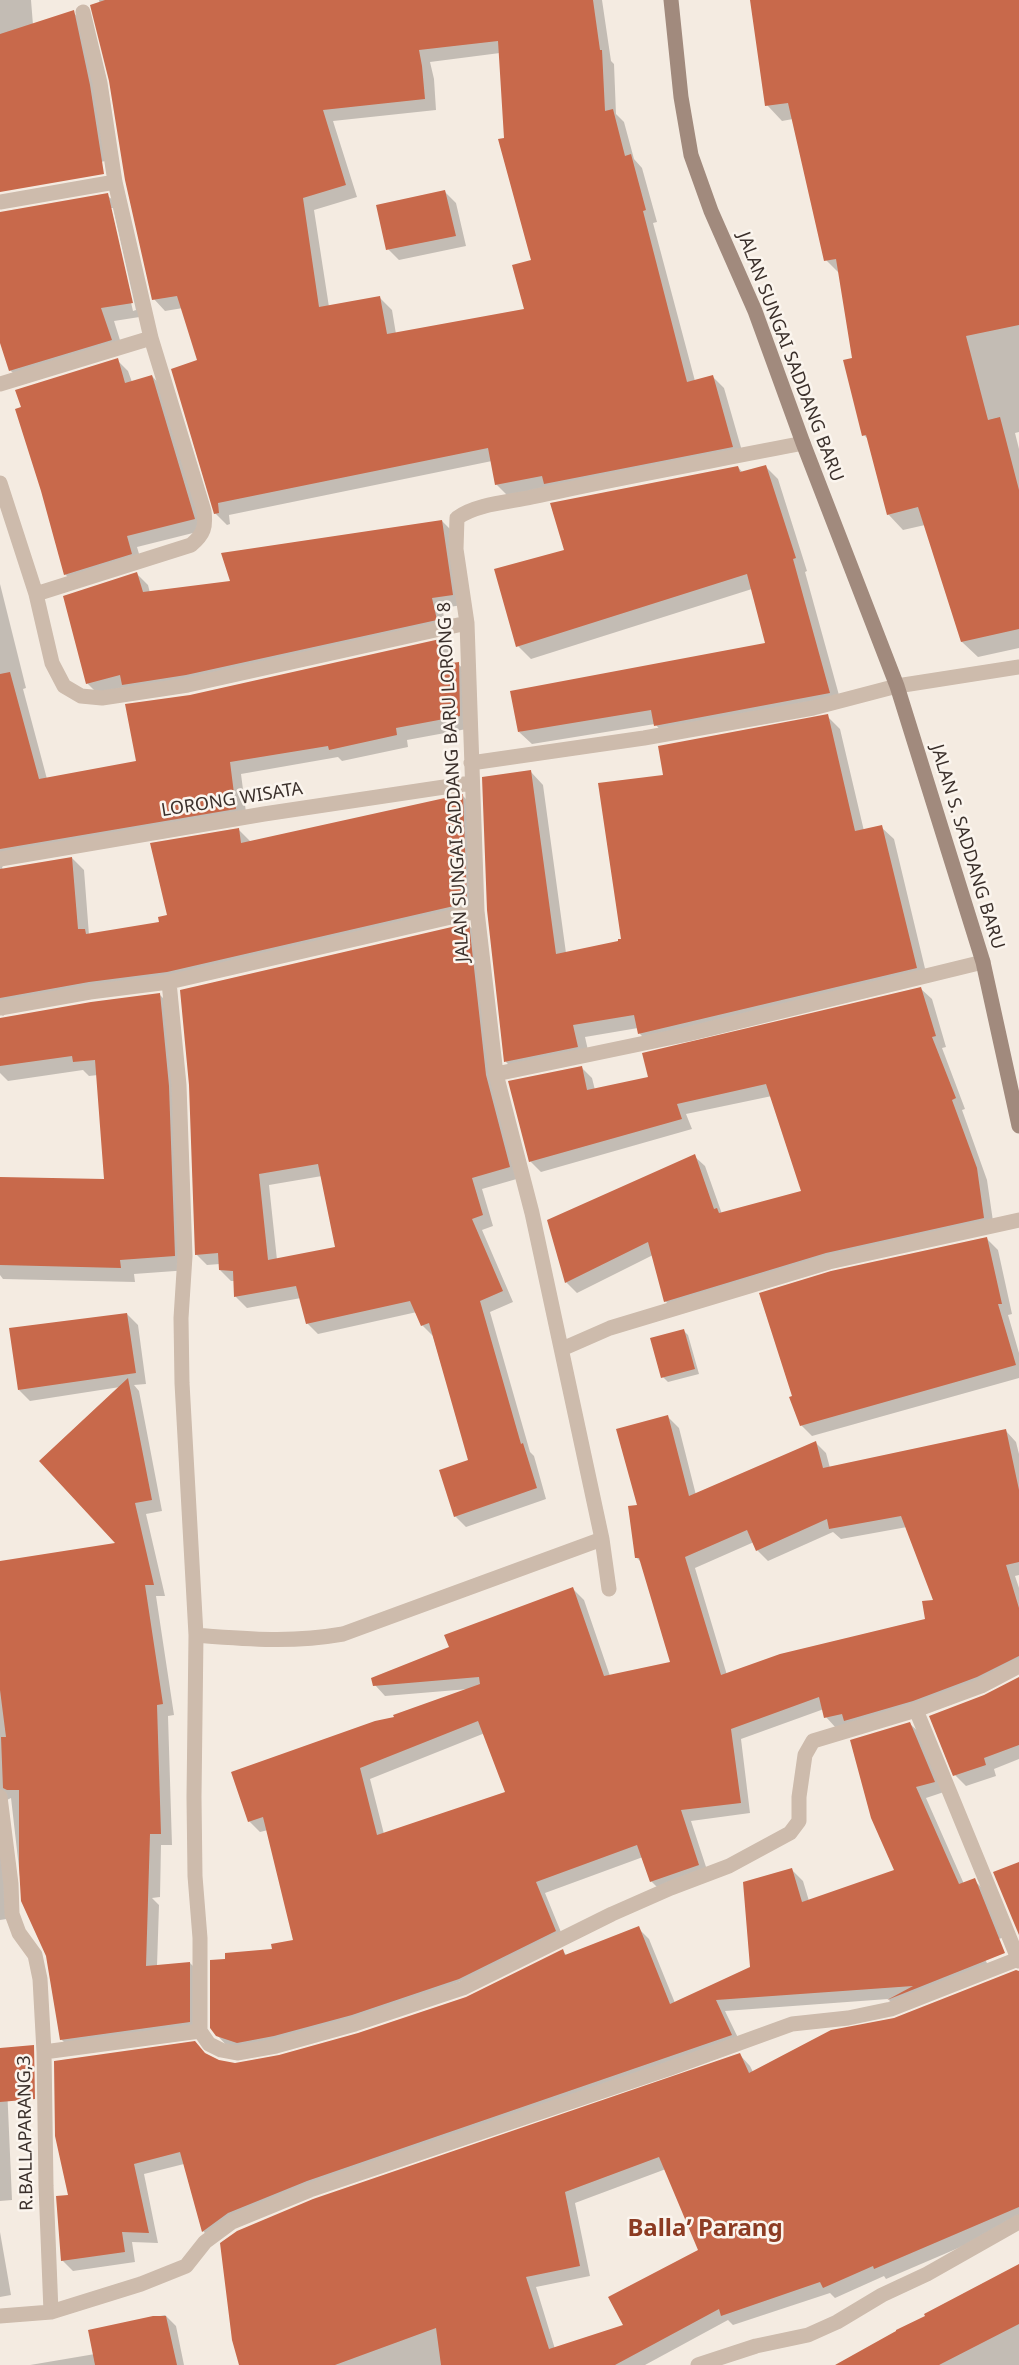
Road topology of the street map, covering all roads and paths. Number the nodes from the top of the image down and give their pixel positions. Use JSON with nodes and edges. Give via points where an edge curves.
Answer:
{"nodes":[{"id":1,"x":671,"y":0,"type":"edge"},
{"id":2,"x":83,"y":12,"type":"dead end"},
{"id":3,"x":115,"y":182,"type":"junction"},
{"id":4,"x":0,"y":202,"type":"edge"},
{"id":5,"x":151,"y":338,"type":"junction"},
{"id":6,"x":0,"y":384,"type":"edge"},
{"id":7,"x":803,"y":443,"type":"junction"},
{"id":8,"x":0,"y":483,"type":"edge"},
{"id":9,"x":36,"y":594,"type":"junction"},
{"id":10,"x":467,"y":623,"type":"junction"},
{"id":11,"x":1019,"y":667,"type":"edge"},
{"id":12,"x":897,"y":686,"type":"junction"},
{"id":13,"x":471,"y":763,"type":"junction"},
{"id":14,"x":471,"y":783,"type":"junction"},
{"id":15,"x":0,"y":859,"type":"edge"},
{"id":16,"x":477,"y":910,"type":"junction"},
{"id":17,"x":983,"y":962,"type":"junction"},
{"id":18,"x":169,"y":982,"type":"junction"},
{"id":19,"x":0,"y":1008,"type":"edge"},
{"id":20,"x":496,"y":1074,"type":"junction"},
{"id":21,"x":1019,"y":1126,"type":"edge"},
{"id":22,"x":1019,"y":1220,"type":"edge"},
{"id":23,"x":562,"y":1349,"type":"junction"},
{"id":24,"x":602,"y":1539,"type":"junction"},
{"id":25,"x":609,"y":1589,"type":"dead end"},
{"id":26,"x":196,"y":1635,"type":"junction"},
{"id":27,"x":1019,"y":1666,"type":"edge"},
{"id":28,"x":916,"y":1710,"type":"junction"},
{"id":29,"x":0,"y":1797,"type":"edge"},
{"id":30,"x":1019,"y":1960,"type":"edge"},
{"id":31,"x":200,"y":2031,"type":"junction"},
{"id":32,"x":44,"y":2052,"type":"junction"},
{"id":33,"x":1019,"y":2223,"type":"edge"},
{"id":34,"x":51,"y":2312,"type":"junction"},
{"id":35,"x":0,"y":2316,"type":"edge"},
{"id":36,"x":698,"y":2365,"type":"edge"}],
"edges":[{"from":1,"to":7,"type":"main road","name":"JALAN SUNGAI SADDANG BARU","via":[[681,97],[692,155]]},
{"from":2,"to":3,"type":"street","via":[[100,83]]},
{"from":3,"to":4,"type":"street"},
{"from":3,"to":5,"type":"street"},
{"from":5,"to":6,"type":"street"},
{"from":5,"to":9,"type":"street","via":[[204,511],[203,534],[191,545]]},
{"from":7,"to":10,"type":"street","name":"JALAN SUNGAI SADDANG BARU LORONG 8","via":[[464,513],[456,527],[456,549]]},
{"from":7,"to":12,"type":"main road","name":"JALAN SUNGAI SADDANG BARU"},
{"from":8,"to":9,"type":"street"},
{"from":9,"to":10,"type":"street","via":[[52,663],[64,686],[81,696],[102,698],[188,685]]},
{"from":10,"to":13,"type":"street","name":"JALAN SUNGAI SADDANG BARU LORONG 8"},
{"from":11,"to":12,"type":"street"},
{"from":12,"to":13,"type":"street","via":[[813,708]]},
{"from":12,"to":17,"type":"main road","name":"JALAN S. SADDANG BARU"},
{"from":13,"to":14,"type":"street","name":"JALAN SUNGAI SADDANG BARU LORONG 8"},
{"from":14,"to":15,"type":"street","name":"LORONG WISATA"},
{"from":14,"to":16,"type":"street","name":"JALAN SUNGAI SADDANG BARU LORONG 8"},
{"from":16,"to":18,"type":"street"},
{"from":16,"to":20,"type":"street","name":"JALAN SUNGAI SADDANG BARU LORONG 8"},
{"from":17,"to":20,"type":"street","via":[[688,1034]]},
{"from":17,"to":21,"type":"main road","name":"JALAN S. SADDANG BARU"},
{"from":18,"to":19,"type":"street"},
{"from":18,"to":26,"type":"street","via":[[179,1085],[185,1256],[182,1383]]},
{"from":20,"to":23,"type":"street","name":"JALAN SUNGAI SADDANG BARU LORONG 8"},
{"from":22,"to":23,"type":"street","via":[[829,1262],[610,1328]]},
{"from":23,"to":24,"type":"street","name":"JALAN SUNGAI SADDANG BARU LORONG 8"},
{"from":24,"to":25,"type":"street","name":"JALAN SUNGAI SADDANG BARU LORONG 8"},
{"from":24,"to":26,"type":"street","via":[[343,1634],[309,1640]]},
{"from":26,"to":31,"type":"street","via":[[194,1820]]},
{"from":27,"to":28,"type":"street","via":[[981,1686]]},
{"from":28,"to":30,"type":"street"},
{"from":28,"to":31,"type":"street","via":[[813,1741],[805,1755],[799,1821],[790,1833],[729,1866],[612,1914],[463,1988],[355,2024],[253,2051],[222,2050],[209,2044]]},
{"from":29,"to":32,"type":"street","name":"R.BALLAPARANG,3","via":[[12,1914],[19,1934],[35,1955],[40,1979]]},
{"from":30,"to":34,"type":"street","via":[[891,2009],[792,2024],[310,2190],[232,2222],[205,2242],[186,2266]]},
{"from":31,"to":32,"type":"street"},
{"from":32,"to":34,"type":"street","name":"R.BALLAPARANG,3"},
{"from":33,"to":36,"type":"street","via":[[808,2335],[756,2346]]},
{"from":34,"to":35,"type":"street"}]}
